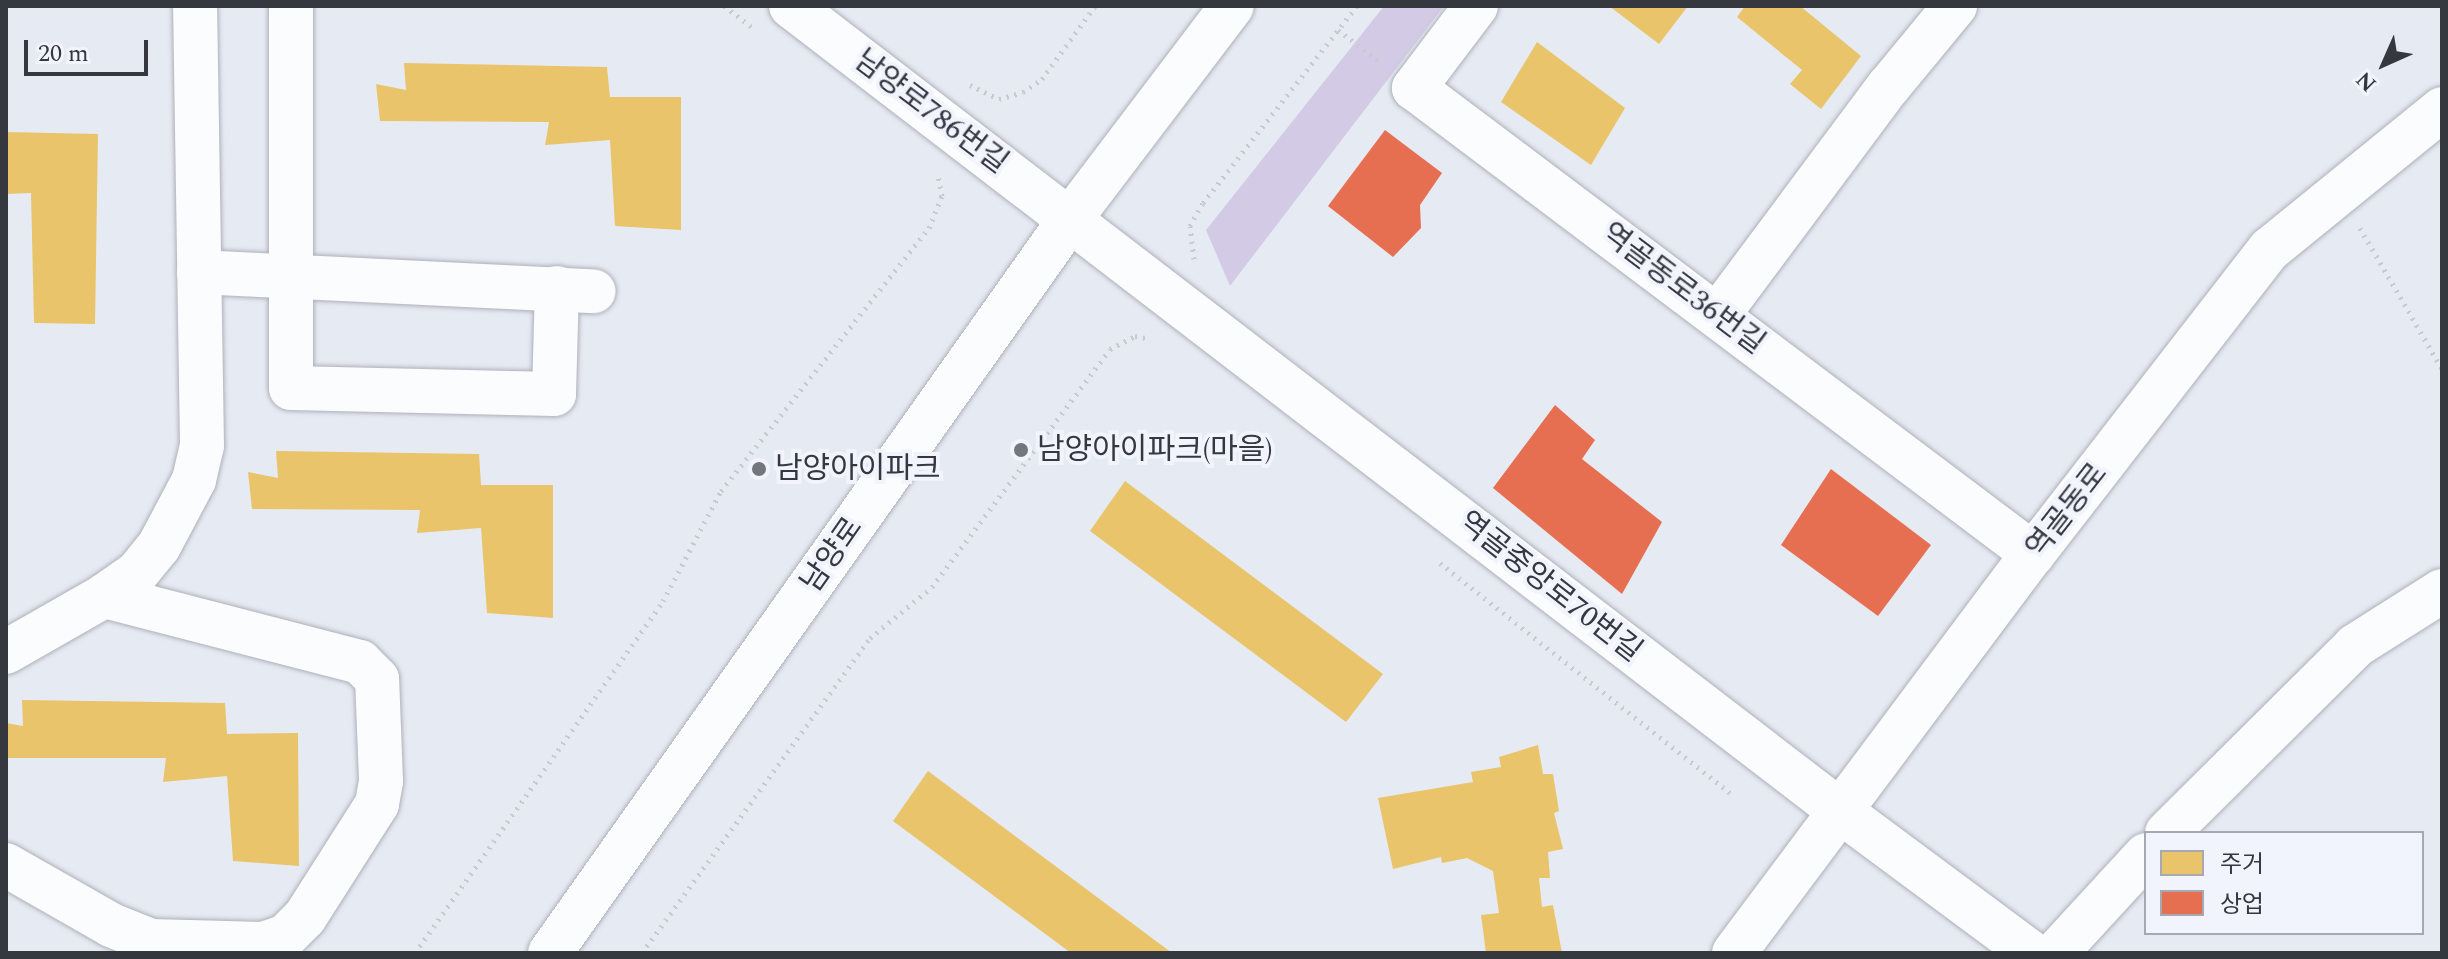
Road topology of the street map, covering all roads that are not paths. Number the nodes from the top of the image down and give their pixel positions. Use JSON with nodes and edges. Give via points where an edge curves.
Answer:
{"nodes":[{"id":1,"x":195,"y":6,"type":"edge"},
{"id":2,"x":291,"y":6,"type":"edge"},
{"id":3,"x":1232,"y":6,"type":"edge"},
{"id":4,"x":1476,"y":6,"type":"edge"},
{"id":5,"x":1955,"y":6,"type":"edge"},
{"id":6,"x":776,"y":20,"type":"edge"},
{"id":7,"x":2442,"y":109,"type":"edge"},
{"id":8,"x":1071,"y":218,"type":"junction"},
{"id":9,"x":199,"y":272,"type":"junction"},
{"id":10,"x":288,"y":278,"type":"junction"},
{"id":11,"x":1718,"y":315,"type":"junction"},
{"id":12,"x":2033,"y":554,"type":"junction"},
{"id":13,"x":2442,"y":591,"type":"edge"},
{"id":14,"x":104,"y":596,"type":"junction"},
{"id":15,"x":6,"y":652,"type":"edge"},
{"id":16,"x":1840,"y":811,"type":"junction"},
{"id":17,"x":2169,"y":831,"type":"edge"},
{"id":18,"x":2144,"y":857,"type":"edge"},
{"id":19,"x":6,"y":865,"type":"edge"},
{"id":20,"x":550,"y":953,"type":"edge"},
{"id":21,"x":1734,"y":953,"type":"edge"},
{"id":22,"x":2031,"y":953,"type":"edge"},
{"id":23,"x":2056,"y":953,"type":"edge"}],
"edges":[{"from":1,"to":9,"type":"street"},
{"from":2,"to":10,"type":"street"},
{"from":3,"to":8,"type":"street","name":"남양로"},
{"from":4,"to":11,"type":"street","name":"역골동로36번길","via":[[1414,88]]},
{"from":5,"to":11,"type":"street"},
{"from":6,"to":8,"type":"street","name":"남양로786번길"},
{"from":7,"to":12,"type":"street","name":"역골동로","via":[[2270,249]]},
{"from":8,"to":16,"type":"street","name":"역골중앙로70번길"},
{"from":8,"to":20,"type":"street","name":"남양로"},
{"from":9,"to":10,"type":"street"},
{"from":9,"to":14,"type":"street","via":[[202,446],[194,480],[159,546],[137,573]]},
{"from":10,"to":10,"type":"street","via":[[575,290],[554,394],[291,388]]},
{"from":11,"to":12,"type":"street","name":"역골동로36번길"},
{"from":12,"to":16,"type":"street","name":"역골동로"},
{"from":13,"to":17,"type":"street","via":[[2355,646]]},
{"from":14,"to":15,"type":"street"},
{"from":14,"to":19,"type":"street","via":[[360,662],[377,679],[377,804],[305,917],[286,936],[263,944],[151,941],[111,925]]},
{"from":16,"to":21,"type":"street","name":"역골동로"},
{"from":16,"to":22,"type":"street","name":"역골중앙로70번길"},
{"from":18,"to":23,"type":"street"}]}
